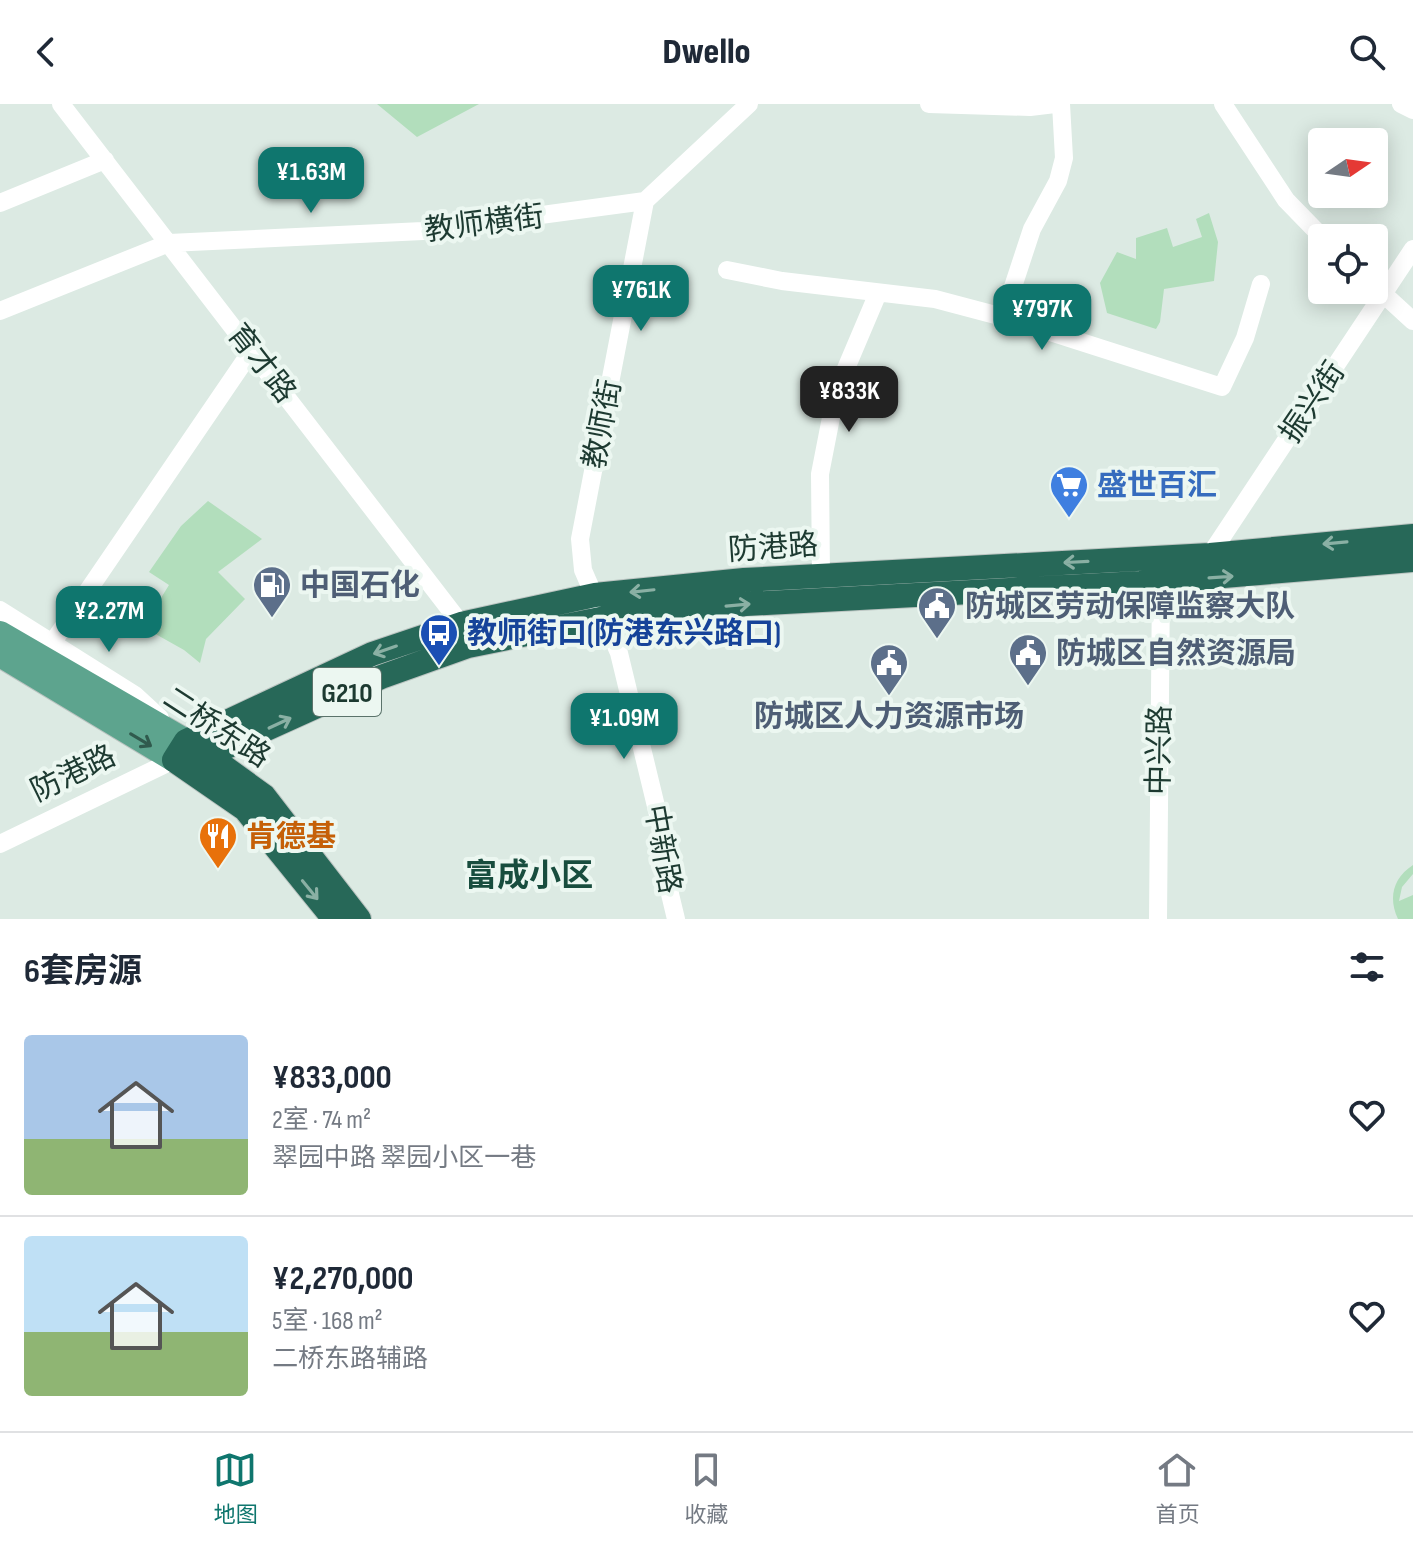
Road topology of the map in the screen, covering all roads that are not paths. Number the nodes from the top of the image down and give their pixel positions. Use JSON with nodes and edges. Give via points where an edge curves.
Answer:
{"nodes":[{"id":1,"x":61,"y":104,"type":"edge"},
{"id":2,"x":749,"y":104,"type":"edge"},
{"id":3,"x":929,"y":104,"type":"edge"},
{"id":4,"x":1058,"y":104,"type":"edge"},
{"id":5,"x":1223,"y":104,"type":"edge"},
{"id":6,"x":1401,"y":104,"type":"edge"},
{"id":7,"x":1413,"y":110,"type":"edge"},
{"id":8,"x":105,"y":160,"type":"junction"},
{"id":9,"x":645,"y":201,"type":"junction"},
{"id":10,"x":0,"y":203,"type":"edge"},
{"id":11,"x":1309,"y":224,"type":"edge"},
{"id":12,"x":169,"y":243,"type":"junction"},
{"id":13,"x":1413,"y":249,"type":"edge"},
{"id":14,"x":727,"y":270,"type":"dead end"},
{"id":15,"x":1388,"y":279,"type":"edge"},
{"id":16,"x":1261,"y":284,"type":"dead end"},
{"id":17,"x":878,"y":293,"type":"junction"},
{"id":18,"x":1388,"y":298,"type":"edge"},
{"id":19,"x":1370,"y":304,"type":"edge"},
{"id":20,"x":0,"y":311,"type":"edge"},
{"id":21,"x":1003,"y":317,"type":"junction"},
{"id":22,"x":1413,"y":321,"type":"edge"},
{"id":23,"x":252,"y":350,"type":"junction"},
{"id":24,"x":1413,"y":536,"type":"edge"},
{"id":25,"x":1210,"y":555,"type":"junction"},
{"id":26,"x":1413,"y":560,"type":"edge"},
{"id":27,"x":821,"y":576,"type":"junction"},
{"id":28,"x":1161,"y":581,"type":"junction"},
{"id":29,"x":600,"y":607,"type":"junction"},
{"id":30,"x":0,"y":610,"type":"edge"},
{"id":31,"x":461,"y":624,"type":"junction"},
{"id":32,"x":0,"y":633,"type":"edge"},
{"id":33,"x":47,"y":650,"type":"junction"},
{"id":34,"x":0,"y":655,"type":"edge"},
{"id":35,"x":180,"y":750,"type":"junction"},
{"id":36,"x":209,"y":755,"type":"junction"},
{"id":37,"x":0,"y":844,"type":"edge"},
{"id":38,"x":334,"y":919,"type":"edge"},
{"id":39,"x":359,"y":919,"type":"edge"},
{"id":40,"x":676,"y":919,"type":"edge"},
{"id":41,"x":1158,"y":919,"type":"edge"}],
"edges":[{"from":1,"to":8,"type":"street","name":"育才路"},
{"from":2,"to":9,"type":"street"},
{"from":3,"to":4,"type":"street"},
{"from":4,"to":21,"type":"street","via":[[1064,158],[1032,229]]},
{"from":5,"to":11,"type":"street","via":[[1286,200]]},
{"from":6,"to":7,"type":"street"},
{"from":8,"to":10,"type":"street"},
{"from":8,"to":12,"type":"street","name":"育才路"},
{"from":9,"to":12,"type":"street","name":"教师横街","via":[[423,231]]},
{"from":9,"to":29,"type":"street","name":"教师街","via":[[580,539],[583,570]]},
{"from":12,"to":20,"type":"street","name":"教师横街"},
{"from":12,"to":23,"type":"street","name":"育才路"},
{"from":13,"to":15,"type":"street","name":"振兴街"},
{"from":14,"to":17,"type":"street"},
{"from":16,"to":21,"type":"street","via":[[1245,338],[1222,387]]},
{"from":17,"to":21,"type":"street","via":[[935,299]]},
{"from":17,"to":27,"type":"street","via":[[836,392],[820,474]]},
{"from":18,"to":22,"type":"street"},
{"from":19,"to":25,"type":"street","name":"振兴街"},
{"from":23,"to":31,"type":"street","name":"育才路"},
{"from":23,"to":33,"type":"street"},
{"from":24,"to":25,"type":"highway","name":"防港路","number":"G210","one_way":true},
{"from":25,"to":27,"type":"highway","name":"防港路","number":"G210","one_way":true},
{"from":28,"to":26,"type":"highway","name":"防港路","number":"G210","one_way":true},
{"from":27,"to":29,"type":"highway","name":"防港路","number":"G210","one_way":true,"via":[[744,580]]},
{"from":29,"to":28,"type":"highway","name":"防港路","number":"G210","one_way":true},
{"from":28,"to":41,"type":"street","name":"中兴路"},
{"from":29,"to":31,"type":"highway","name":"防港路","number":"G210"},
{"from":36,"to":29,"type":"highway","name":"防港路","number":"G210","one_way":true,"via":[[381,677]]},
{"from":29,"to":40,"type":"street","name":"中新路","via":[[619,653],[666,846]]},
{"from":30,"to":33,"type":"street"},
{"from":31,"to":35,"type":"highway","name":"防港路","number":"G210","one_way":true,"via":[[372,654]]},
{"from":32,"to":33,"type":"main road","name":"二桥东路"},
{"from":33,"to":35,"type":"main road","name":"二桥东路"},
{"from":34,"to":35,"type":"main road","name":"二桥东路","one_way":true},
{"from":35,"to":36,"type":"highway","name":"防港路","number":"G210"},
{"from":35,"to":37,"type":"street","name":"防港路"},
{"from":35,"to":38,"type":"highway","name":"二桥东路","one_way":true,"via":[[245,809]]},
{"from":36,"to":39,"type":"highway","name":"二桥东路","via":[[264,796]]}]}
